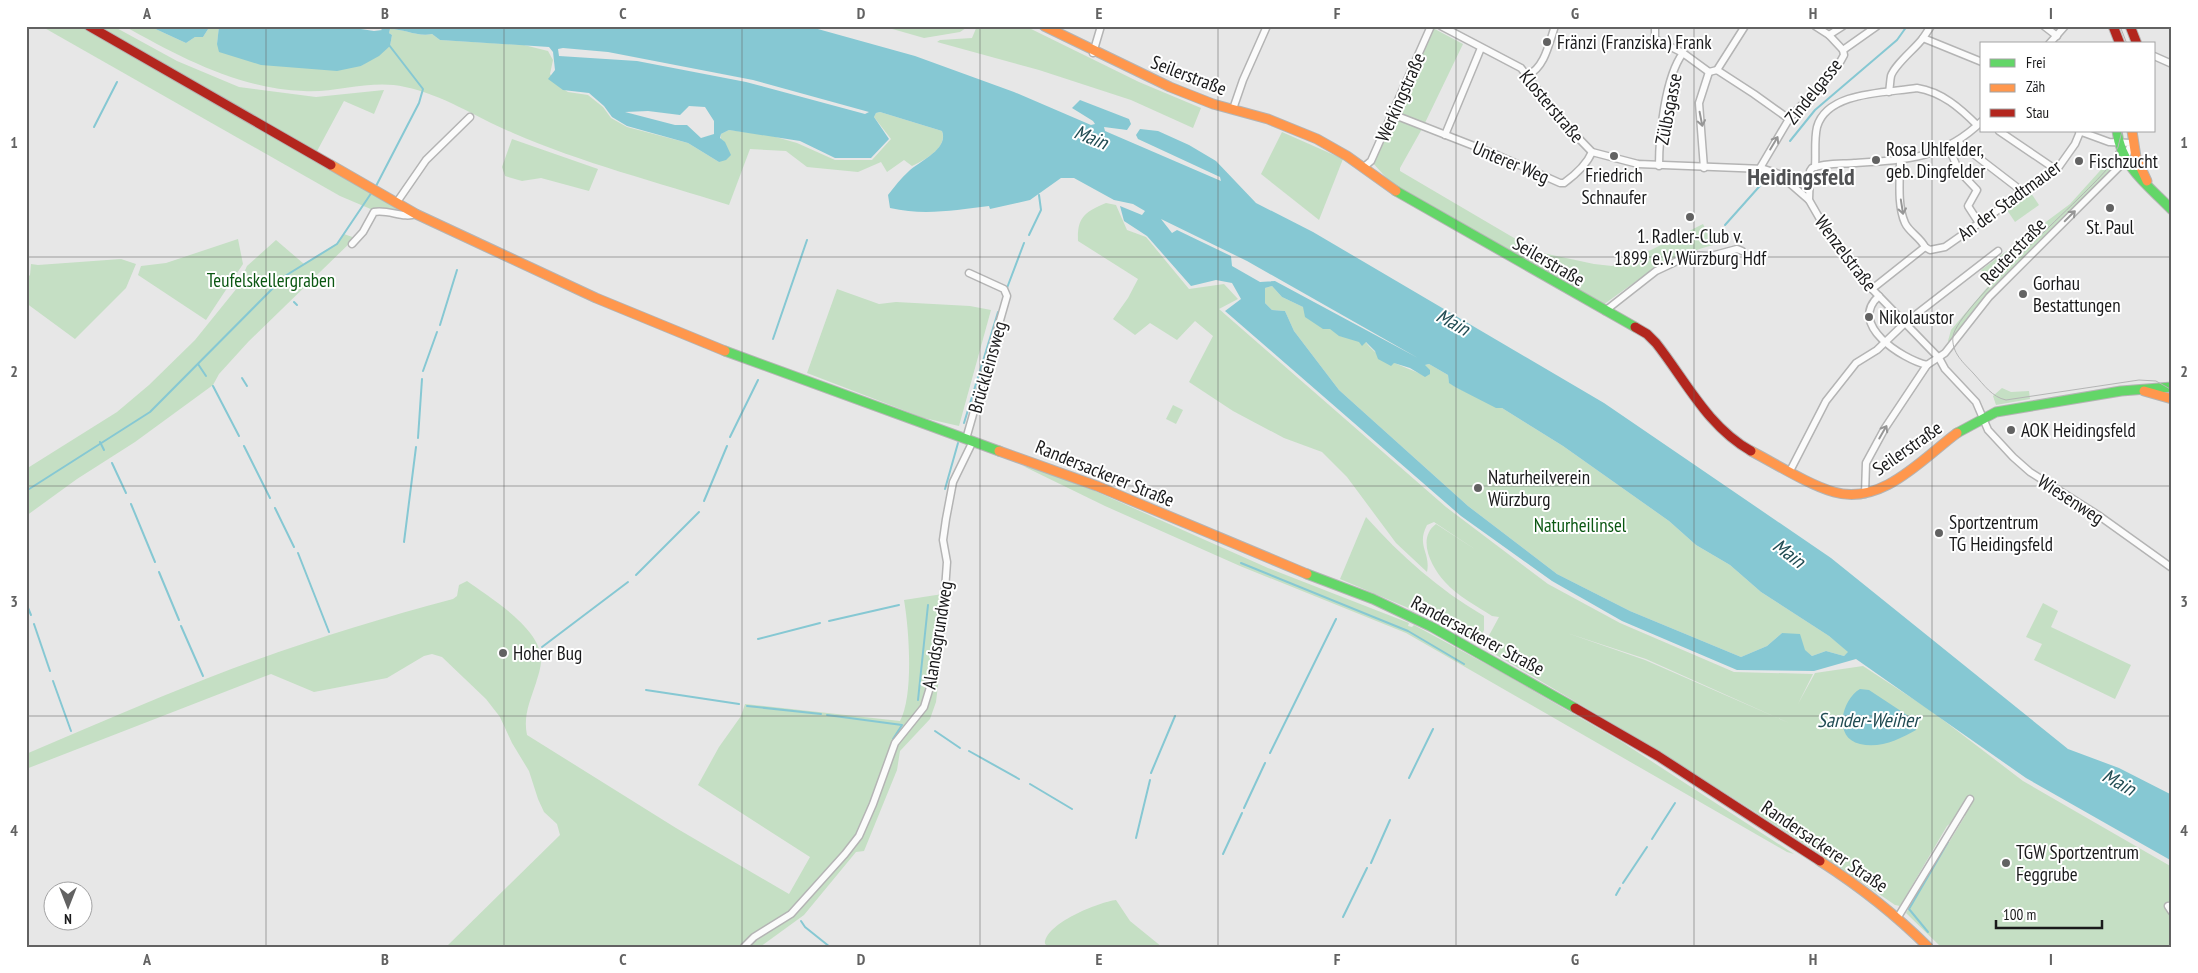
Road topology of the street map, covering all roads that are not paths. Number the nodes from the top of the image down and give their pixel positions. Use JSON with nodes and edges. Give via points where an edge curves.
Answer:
{"nodes":[{"id":1,"x":89,"y":26,"type":"edge"},
{"id":2,"x":1044,"y":26,"type":"edge"},
{"id":3,"x":1102,"y":26,"type":"edge"},
{"id":4,"x":1267,"y":26,"type":"edge"},
{"id":5,"x":1432,"y":26,"type":"edge"},
{"id":6,"x":1441,"y":26,"type":"edge"},
{"id":7,"x":1555,"y":26,"type":"edge"},
{"id":8,"x":1655,"y":26,"type":"edge"},
{"id":9,"x":1745,"y":26,"type":"edge"},
{"id":10,"x":1815,"y":26,"type":"edge"},
{"id":11,"x":1843,"y":26,"type":"edge"},
{"id":12,"x":1877,"y":26,"type":"edge"},
{"id":13,"x":1931,"y":26,"type":"edge"},
{"id":14,"x":2044,"y":26,"type":"edge"},
{"id":15,"x":2065,"y":26,"type":"edge"},
{"id":16,"x":2113,"y":26,"type":"edge"},
{"id":17,"x":2130,"y":26,"type":"edge"},
{"id":18,"x":1829,"y":35,"type":"junction"},
{"id":19,"x":2058,"y":36,"type":"junction"},
{"id":20,"x":1923,"y":38,"type":"junction"},
{"id":21,"x":2051,"y":42,"type":"edge"},
{"id":22,"x":2119,"y":42,"type":"edge"},
{"id":23,"x":2136,"y":42,"type":"edge"},
{"id":24,"x":1481,"y":48,"type":"junction"},
{"id":25,"x":1843,"y":50,"type":"junction"},
{"id":26,"x":1094,"y":53,"type":"junction"},
{"id":27,"x":1683,"y":53,"type":"junction"},
{"id":28,"x":2156,"y":57,"type":"edge"},
{"id":29,"x":1980,"y":61,"type":"edge"},
{"id":30,"x":2172,"y":64,"type":"edge"},
{"id":31,"x":1716,"y":70,"type":"junction"},
{"id":32,"x":1709,"y":72,"type":"junction"},
{"id":33,"x":1528,"y":75,"type":"junction"},
{"id":34,"x":1889,"y":92,"type":"junction"},
{"id":35,"x":1233,"y":109,"type":"junction"},
{"id":36,"x":1392,"y":114,"type":"junction"},
{"id":37,"x":470,"y":116,"type":"dead end"},
{"id":38,"x":1789,"y":119,"type":"junction"},
{"id":39,"x":1980,"y":123,"type":"edge"},
{"id":40,"x":2000,"y":132,"type":"edge"},
{"id":41,"x":2081,"y":132,"type":"edge"},
{"id":42,"x":2117,"y":132,"type":"edge"},
{"id":43,"x":2132,"y":132,"type":"edge"},
{"id":44,"x":1445,"y":136,"type":"junction"},
{"id":45,"x":1958,"y":142,"type":"junction"},
{"id":46,"x":2117,"y":143,"type":"junction"},
{"id":47,"x":2131,"y":143,"type":"junction"},
{"id":48,"x":1948,"y":146,"type":"junction"},
{"id":49,"x":1592,"y":152,"type":"junction"},
{"id":50,"x":1900,"y":161,"type":"junction"},
{"id":51,"x":2125,"y":161,"type":"junction"},
{"id":52,"x":1365,"y":166,"type":"junction"},
{"id":53,"x":1658,"y":166,"type":"junction"},
{"id":54,"x":1704,"y":168,"type":"junction"},
{"id":55,"x":1760,"y":168,"type":"junction"},
{"id":56,"x":1813,"y":169,"type":"junction"},
{"id":57,"x":2055,"y":169,"type":"junction"},
{"id":58,"x":2151,"y":188,"type":"junction"},
{"id":59,"x":2024,"y":192,"type":"junction"},
{"id":60,"x":1809,"y":200,"type":"junction"},
{"id":61,"x":397,"y":202,"type":"junction"},
{"id":62,"x":2172,"y":210,"type":"edge"},
{"id":63,"x":416,"y":214,"type":"junction"},
{"id":64,"x":1979,"y":223,"type":"junction"},
{"id":65,"x":352,"y":244,"type":"dead end"},
{"id":66,"x":1924,"y":247,"type":"junction"},
{"id":67,"x":1742,"y":251,"type":"dead end"},
{"id":68,"x":1998,"y":251,"type":"dead end"},
{"id":69,"x":969,"y":273,"type":"dead end"},
{"id":70,"x":1872,"y":289,"type":"junction"},
{"id":71,"x":1879,"y":296,"type":"junction"},
{"id":72,"x":1605,"y":311,"type":"junction"},
{"id":73,"x":1905,"y":323,"type":"junction"},
{"id":74,"x":1886,"y":343,"type":"junction"},
{"id":75,"x":1939,"y":358,"type":"junction"},
{"id":76,"x":1927,"y":365,"type":"junction"},
{"id":77,"x":2172,"y":387,"type":"edge"},
{"id":78,"x":2139,"y":390,"type":"junction"},
{"id":79,"x":2172,"y":399,"type":"edge"},
{"id":80,"x":1983,"y":417,"type":"junction"},
{"id":81,"x":969,"y":440,"type":"junction"},
{"id":82,"x":1790,"y":471,"type":"junction"},
{"id":83,"x":1865,"y":494,"type":"junction"},
{"id":84,"x":2172,"y":568,"type":"edge"},
{"id":85,"x":1970,"y":799,"type":"dead end"},
{"id":86,"x":1898,"y":917,"type":"junction"},
{"id":87,"x":744,"y":947,"type":"edge"},
{"id":88,"x":1928,"y":947,"type":"edge"}],
"edges":[{"from":1,"to":61,"type":"main road","name":"Randersackerer Straße"},
{"from":2,"to":26,"type":"main road","name":"Seilerstraße"},
{"from":3,"to":26,"type":"street"},
{"from":4,"to":35,"type":"street"},
{"from":5,"to":36,"type":"street","name":"Werkingstraße"},
{"from":6,"to":24,"type":"street","name":"Klosterstraße"},
{"from":7,"to":33,"type":"street","via":[[1542,61],[1536,71]]},
{"from":8,"to":27,"type":"street","via":[[1655,39]]},
{"from":9,"to":31,"type":"street"},
{"from":10,"to":18,"type":"street"},
{"from":11,"to":18,"type":"street"},
{"from":12,"to":25,"type":"street","name":"Zindelgasse"},
{"from":13,"to":20,"type":"street"},
{"from":14,"to":19,"type":"street"},
{"from":15,"to":19,"type":"street"},
{"from":16,"to":22,"type":"main road"},
{"from":17,"to":23,"type":"main road"},
{"from":18,"to":25,"type":"street"},
{"from":19,"to":21,"type":"street"},
{"from":20,"to":29,"type":"street"},
{"from":20,"to":34,"type":"street","via":[[1896,68],[1891,76]]},
{"from":24,"to":33,"type":"street","name":"Klosterstraße","via":[[1512,61]]},
{"from":24,"to":44,"type":"street"},
{"from":25,"to":38,"type":"street","name":"Zindelgasse","via":[[1840,64]]},
{"from":26,"to":35,"type":"main road","name":"Seilerstraße","via":[[1211,103]]},
{"from":27,"to":32,"type":"street"},
{"from":27,"to":53,"type":"street","name":"Zülbsgasse","via":[[1672,78]]},
{"from":28,"to":30,"type":"street"},
{"from":31,"to":32,"type":"street"},
{"from":31,"to":38,"type":"street"},
{"from":32,"to":54,"type":"street","one_way":true,"via":[[1700,103]]},
{"from":33,"to":49,"type":"street","name":"Klosterstraße","via":[[1559,118]]},
{"from":34,"to":39,"type":"street","via":[[1917,88],[1929,90]]},
{"from":34,"to":56,"type":"street","via":[[1844,100],[1828,110],[1817,128]]},
{"from":35,"to":52,"type":"main road","name":"Seilerstraße","via":[[1300,130]]},
{"from":36,"to":44,"type":"street","name":"Unterer Weg"},
{"from":36,"to":52,"type":"street","name":"Werkingstraße","via":[[1371,161]]},
{"from":37,"to":61,"type":"street","via":[[426,160]]},
{"from":55,"to":38,"type":"street","name":"Zindelgasse","one_way":true},
{"from":39,"to":45,"type":"street"},
{"from":40,"to":57,"type":"street"},
{"from":41,"to":46,"type":"street"},
{"from":41,"to":57,"type":"street","name":"An der Stadtmauer"},
{"from":42,"to":46,"type":"main road"},
{"from":43,"to":47,"type":"main road","name":"Reuterstraße"},
{"from":44,"to":49,"type":"street","name":"Unterer Weg","via":[[1497,154],[1560,183],[1571,178]]},
{"from":45,"to":48,"type":"street"},
{"from":45,"to":59,"type":"street"},
{"from":46,"to":47,"type":"street"},
{"from":46,"to":51,"type":"main road"},
{"from":47,"to":51,"type":"street","name":"Reuterstraße"},
{"from":47,"to":58,"type":"main road"},
{"from":48,"to":50,"type":"street","via":[[1925,156]]},
{"from":48,"to":64,"type":"street","via":[[1960,170],[1976,188],[1977,193],[1968,206]]},
{"from":49,"to":53,"type":"street","name":"Klosterstraße"},
{"from":50,"to":56,"type":"street"},
{"from":50,"to":66,"type":"street","one_way":true,"via":[[1904,221],[1922,240]]},
{"from":51,"to":58,"type":"main road"},
{"from":75,"to":51,"type":"street","name":"Reuterstraße","one_way":true,"via":[[1989,298]]},
{"from":52,"to":72,"type":"main road","name":"Seilerstraße","via":[[1389,187]]},
{"from":53,"to":54,"type":"street","name":"Klosterstraße"},
{"from":54,"to":55,"type":"street","name":"Klosterstraße"},
{"from":55,"to":60,"type":"street","via":[[1779,174]]},
{"from":56,"to":60,"type":"street"},
{"from":57,"to":59,"type":"street","name":"An der Stadtmauer"},
{"from":58,"to":62,"type":"main road"},
{"from":59,"to":64,"type":"street","name":"An der Stadtmauer"},
{"from":60,"to":70,"type":"street","name":"Wenzelstraße","via":[[1832,240]]},
{"from":61,"to":63,"type":"main road","name":"Randersackerer Straße"},
{"from":63,"to":65,"type":"street","via":[[374,212]]},
{"from":63,"to":81,"type":"main road","name":"Randersackerer Straße","via":[[694,340]]},
{"from":64,"to":66,"type":"street","name":"An der Stadtmauer","via":[[1939,250]]},
{"from":66,"to":70,"type":"street"},
{"from":67,"to":72,"type":"street","via":[[1737,249],[1711,256],[1690,255],[1656,271]]},
{"from":68,"to":73,"type":"street"},
{"from":69,"to":81,"type":"street","name":"Brückleinsweg","via":[[1004,289],[1008,296]]},
{"from":70,"to":71,"type":"street","name":"Wenzelstraße"},
{"from":71,"to":73,"type":"street","name":"Wenzelstraße"},
{"from":71,"to":74,"type":"street","via":[[1872,302],[1869,317],[1875,332]]},
{"from":72,"to":82,"type":"main road","name":"Seilerstraße","via":[[1647,334],[1658,345],[1705,411],[1725,432]]},
{"from":73,"to":74,"type":"street"},
{"from":73,"to":75,"type":"street","name":"Wenzelstraße"},
{"from":74,"to":76,"type":"street"},
{"from":74,"to":82,"type":"street","via":[[1856,364],[1841,380],[1826,401]]},
{"from":75,"to":76,"type":"street","name":"Reuterstraße"},
{"from":75,"to":80,"type":"street","name":"Wenzelstraße","via":[[1976,402]]},
{"from":83,"to":76,"type":"street","one_way":true,"via":[[1866,463]]},
{"from":77,"to":78,"type":"main road","name":"Seilerstraße"},
{"from":78,"to":79,"type":"main road"},
{"from":78,"to":80,"type":"main road","name":"Seilerstraße","via":[[1996,412]]},
{"from":80,"to":83,"type":"main road","name":"Seilerstraße","via":[[1949,438],[1896,479]]},
{"from":80,"to":84,"type":"street","name":"Wiesenweg","via":[[1996,440],[2030,472]]},
{"from":81,"to":86,"type":"main road","name":"Randersackerer Straße","via":[[1097,486],[1373,599],[1432,627],[1658,756],[1854,883]]},
{"from":81,"to":87,"type":"street","name":"Alandsgrundweg","via":[[953,482],[946,519],[943,540],[947,562],[944,604],[934,674],[924,707],[895,743],[873,804],[850,848],[791,914],[762,931]]},
{"from":82,"to":83,"type":"main road","name":"Seilerstraße","via":[[1832,491]]},
{"from":85,"to":86,"type":"street"},
{"from":86,"to":88,"type":"main road","name":"Randersackerer Straße"}]}
